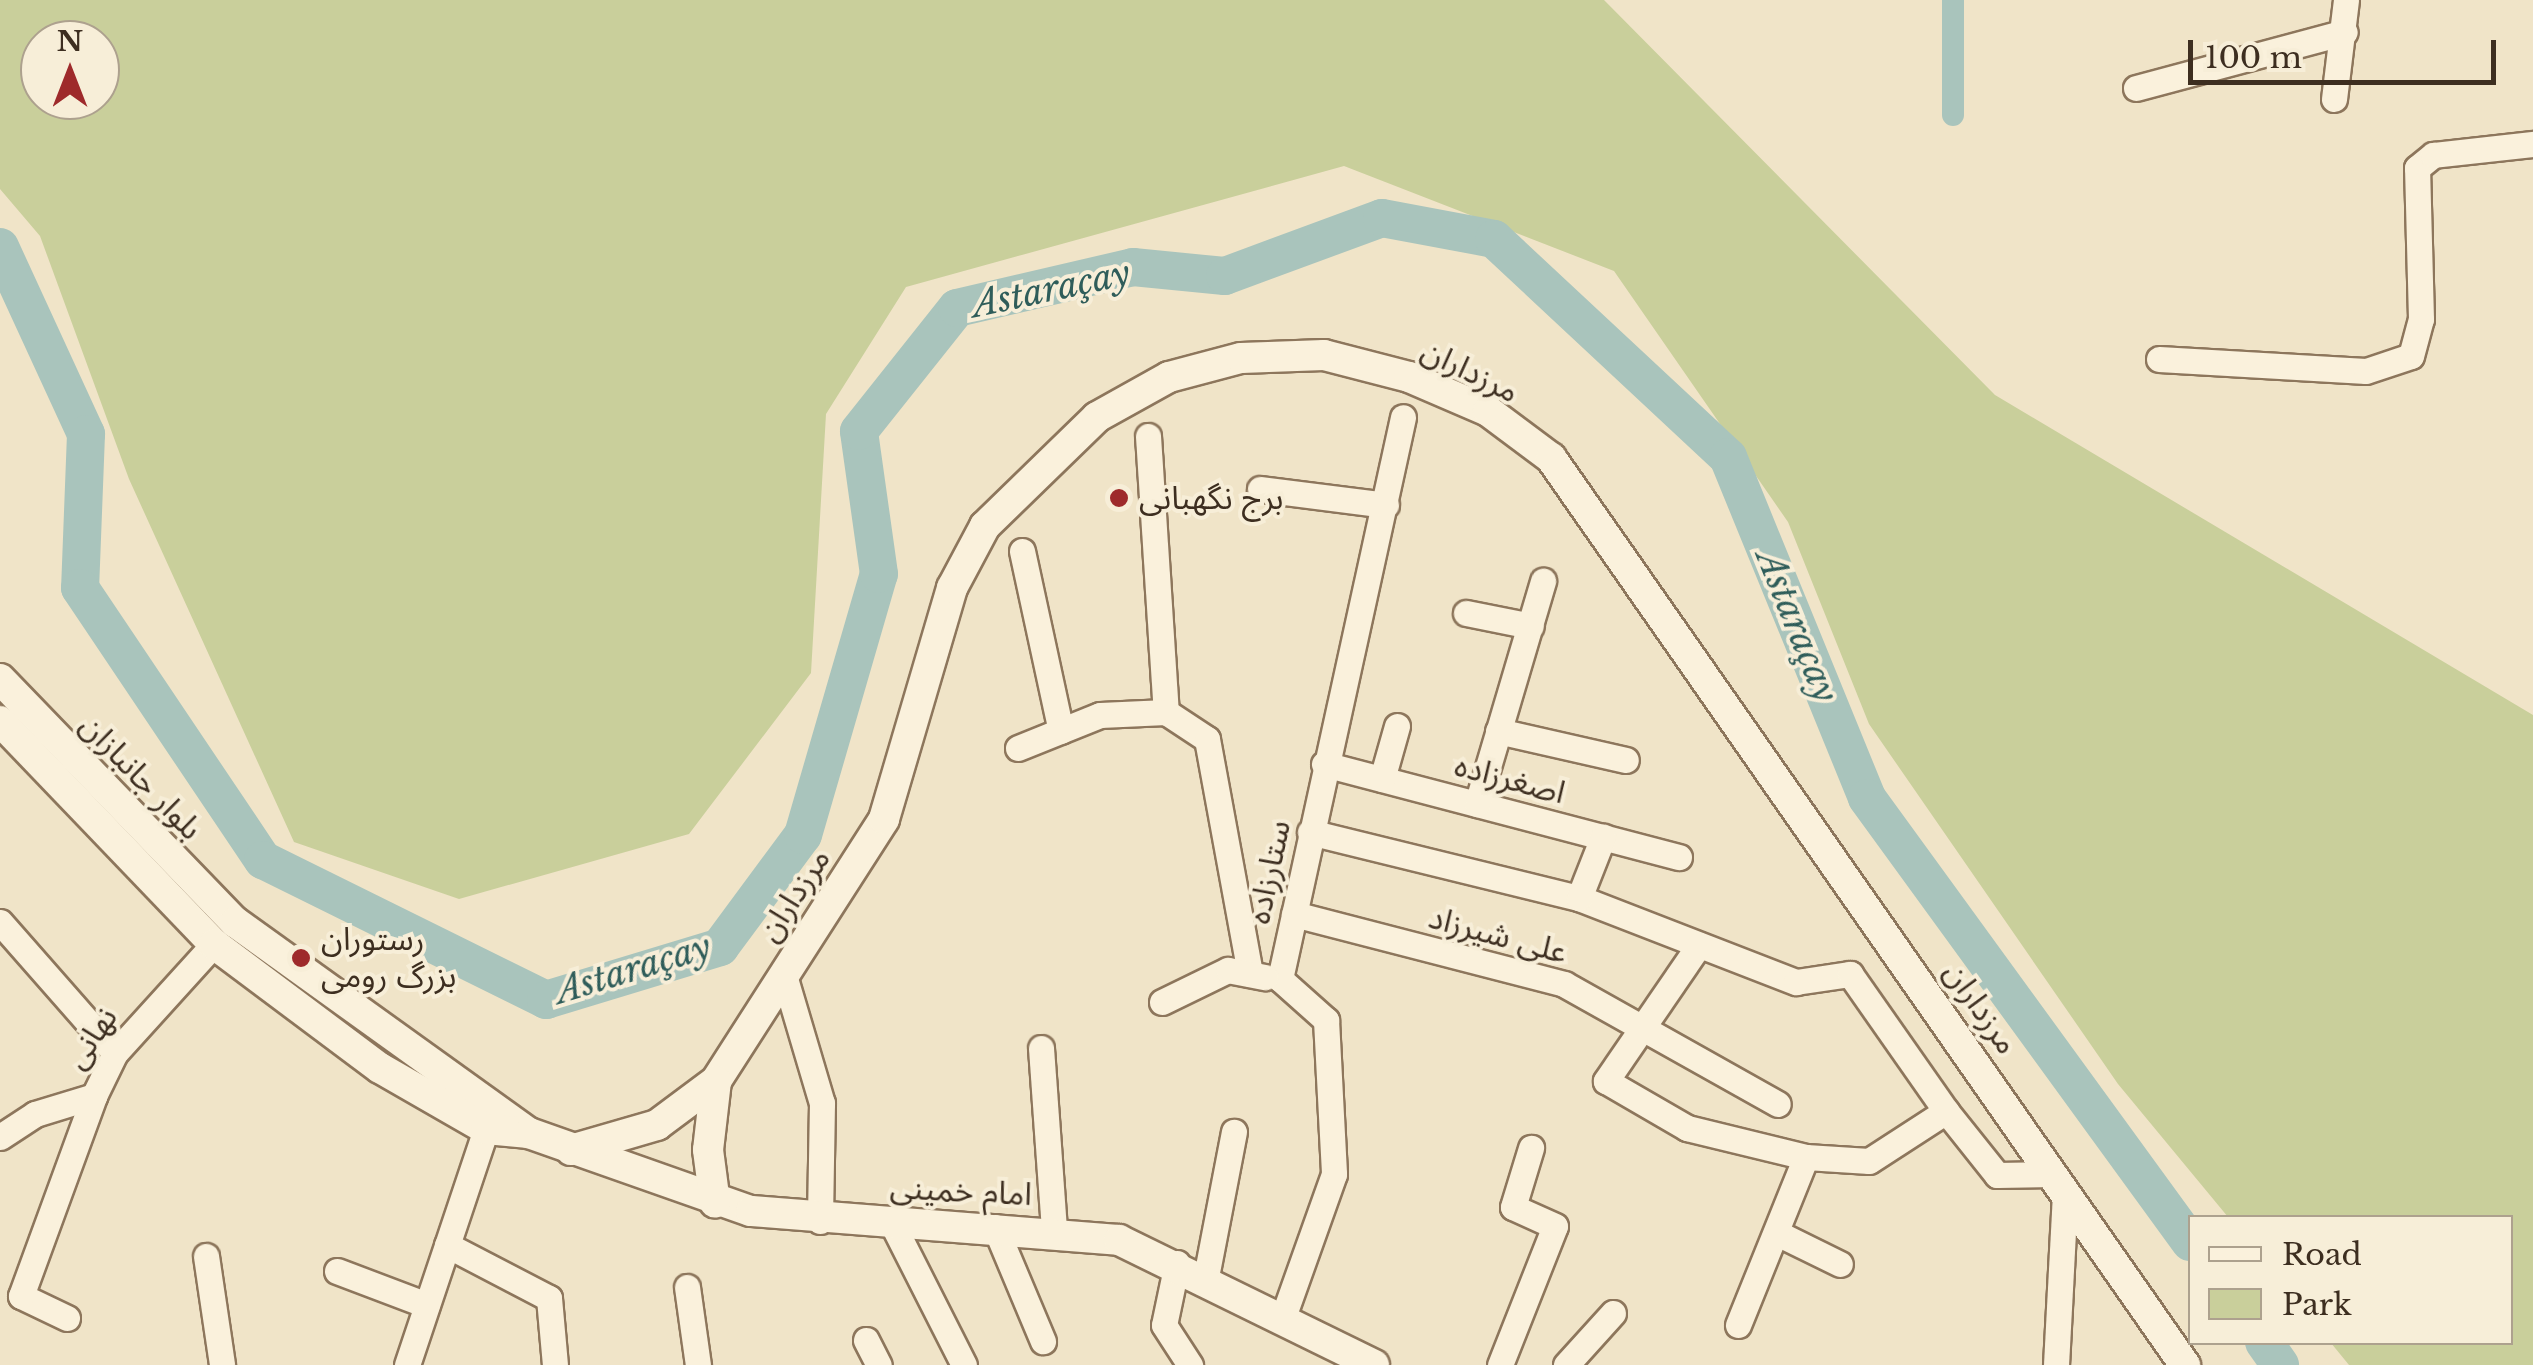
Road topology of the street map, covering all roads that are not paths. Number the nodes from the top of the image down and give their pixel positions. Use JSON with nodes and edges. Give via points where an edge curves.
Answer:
{"nodes":[{"id":1,"x":2346,"y":0,"type":"edge"},
{"id":2,"x":2346,"y":32,"type":"junction"},
{"id":3,"x":2136,"y":88,"type":"dead end"},
{"id":4,"x":2334,"y":99,"type":"dead end"},
{"id":5,"x":2533,"y":144,"type":"edge"},
{"id":6,"x":2159,"y":359,"type":"dead end"},
{"id":7,"x":1403,"y":416,"type":"dead end"},
{"id":8,"x":1148,"y":436,"type":"dead end"},
{"id":9,"x":1260,"y":488,"type":"dead end"},
{"id":10,"x":1386,"y":505,"type":"junction"},
{"id":11,"x":1022,"y":551,"type":"dead end"},
{"id":12,"x":1543,"y":581,"type":"dead end"},
{"id":13,"x":1466,"y":613,"type":"dead end"},
{"id":14,"x":1531,"y":626,"type":"junction"},
{"id":15,"x":0,"y":679,"type":"edge"},
{"id":16,"x":1166,"y":712,"type":"junction"},
{"id":17,"x":0,"y":721,"type":"edge"},
{"id":18,"x":1398,"y":726,"type":"dead end"},
{"id":19,"x":1062,"y":730,"type":"junction"},
{"id":20,"x":1498,"y":730,"type":"junction"},
{"id":21,"x":1018,"y":748,"type":"dead end"},
{"id":22,"x":1626,"y":760,"type":"dead end"},
{"id":23,"x":1324,"y":764,"type":"junction"},
{"id":24,"x":1382,"y":779,"type":"junction"},
{"id":25,"x":1477,"y":804,"type":"junction"},
{"id":26,"x":1310,"y":832,"type":"junction"},
{"id":27,"x":1603,"y":837,"type":"junction"},
{"id":28,"x":1679,"y":857,"type":"dead end"},
{"id":29,"x":1579,"y":898,"type":"junction"},
{"id":30,"x":1294,"y":914,"type":"junction"},
{"id":31,"x":0,"y":922,"type":"edge"},
{"id":32,"x":225,"y":933,"type":"junction"},
{"id":33,"x":1700,"y":945,"type":"junction"},
{"id":34,"x":1250,"y":974,"type":"junction"},
{"id":35,"x":784,"y":975,"type":"junction"},
{"id":36,"x":1280,"y":979,"type":"junction"},
{"id":37,"x":1162,"y":1002,"type":"dead end"},
{"id":38,"x":1645,"y":1028,"type":"junction"},
{"id":39,"x":1041,"y":1048,"type":"dead end"},
{"id":40,"x":115,"y":1054,"type":"junction"},
{"id":41,"x":716,"y":1082,"type":"junction"},
{"id":42,"x":94,"y":1096,"type":"junction"},
{"id":43,"x":1778,"y":1104,"type":"dead end"},
{"id":44,"x":1946,"y":1112,"type":"junction"},
{"id":45,"x":486,"y":1129,"type":"junction"},
{"id":46,"x":1234,"y":1132,"type":"dead end"},
{"id":47,"x":528,"y":1133,"type":"junction"},
{"id":48,"x":0,"y":1137,"type":"edge"},
{"id":49,"x":1532,"y":1148,"type":"dead end"},
{"id":50,"x":571,"y":1150,"type":"junction"},
{"id":51,"x":1806,"y":1157,"type":"junction"},
{"id":52,"x":2059,"y":1183,"type":"junction"},
{"id":53,"x":715,"y":1203,"type":"junction"},
{"id":54,"x":820,"y":1221,"type":"junction"},
{"id":55,"x":892,"y":1223,"type":"junction"},
{"id":56,"x":995,"y":1226,"type":"junction"},
{"id":57,"x":1054,"y":1231,"type":"junction"},
{"id":58,"x":1777,"y":1233,"type":"junction"},
{"id":59,"x":447,"y":1245,"type":"junction"},
{"id":60,"x":206,"y":1256,"type":"dead end"},
{"id":61,"x":1176,"y":1263,"type":"junction"},
{"id":62,"x":1840,"y":1264,"type":"dead end"},
{"id":63,"x":337,"y":1270,"type":"dead end"},
{"id":64,"x":1206,"y":1277,"type":"junction"},
{"id":65,"x":686,"y":1287,"type":"dead end"},
{"id":66,"x":427,"y":1305,"type":"junction"},
{"id":67,"x":1613,"y":1312,"type":"dead end"},
{"id":68,"x":67,"y":1318,"type":"dead end"},
{"id":69,"x":1282,"y":1320,"type":"junction"},
{"id":70,"x":1738,"y":1325,"type":"dead end"},
{"id":71,"x":866,"y":1340,"type":"dead end"},
{"id":72,"x":1044,"y":1341,"type":"dead end"},
{"id":73,"x":222,"y":1365,"type":"edge"},
{"id":74,"x":407,"y":1365,"type":"edge"},
{"id":75,"x":555,"y":1365,"type":"edge"},
{"id":76,"x":698,"y":1365,"type":"edge"},
{"id":77,"x":879,"y":1365,"type":"edge"},
{"id":78,"x":964,"y":1365,"type":"edge"},
{"id":79,"x":1190,"y":1365,"type":"edge"},
{"id":80,"x":1374,"y":1365,"type":"edge"},
{"id":81,"x":1500,"y":1365,"type":"edge"},
{"id":82,"x":1566,"y":1365,"type":"edge"},
{"id":83,"x":2056,"y":1365,"type":"edge"},
{"id":84,"x":2185,"y":1365,"type":"edge"}],
"edges":[{"from":1,"to":2,"type":"street"},
{"from":2,"to":3,"type":"street"},
{"from":2,"to":4,"type":"street"},
{"from":5,"to":6,"type":"street","via":[[2434,155],[2417,168],[2421,319],[2411,356],[2366,371]]},
{"from":7,"to":10,"type":"street","name":"ستارزاده"},
{"from":8,"to":16,"type":"street"},
{"from":9,"to":10,"type":"street"},
{"from":10,"to":23,"type":"street","name":"ستارزاده"},
{"from":11,"to":19,"type":"street"},
{"from":12,"to":14,"type":"street"},
{"from":13,"to":14,"type":"street"},
{"from":14,"to":20,"type":"street"},
{"from":15,"to":32,"type":"street","name":"بلوار جانبازان"},
{"from":16,"to":19,"type":"street","via":[[1100,715]]},
{"from":16,"to":34,"type":"street","via":[[1207,740],[1222,787]]},
{"from":17,"to":32,"type":"street","name":"بلوار جانبازان"},
{"from":18,"to":24,"type":"street"},
{"from":19,"to":21,"type":"street"},
{"from":20,"to":22,"type":"street"},
{"from":20,"to":25,"type":"street"},
{"from":23,"to":24,"type":"street","name":"اصغرزاده"},
{"from":23,"to":26,"type":"street","name":"ستارزاده"},
{"from":24,"to":25,"type":"street","name":"اصغرزاده"},
{"from":25,"to":27,"type":"street","name":"اصغرزاده"},
{"from":26,"to":29,"type":"street"},
{"from":26,"to":30,"type":"street","name":"ستارزاده"},
{"from":27,"to":28,"type":"street","name":"اصغرزاده"},
{"from":27,"to":29,"type":"street"},
{"from":29,"to":33,"type":"street"},
{"from":30,"to":36,"type":"street","name":"ستارزاده"},
{"from":30,"to":38,"type":"street","name":"علی شیرزاد","via":[[1564,984]]},
{"from":31,"to":40,"type":"street"},
{"from":32,"to":40,"type":"street","name":"نهانی"},
{"from":32,"to":45,"type":"street","name":"امام خمینی","via":[[380,1068]]},
{"from":32,"to":47,"type":"street","name":"امام خمینی"},
{"from":33,"to":38,"type":"street"},
{"from":33,"to":44,"type":"street","via":[[1796,982],[1850,974]]},
{"from":34,"to":36,"type":"street"},
{"from":34,"to":37,"type":"street","via":[[1228,970]]},
{"from":35,"to":41,"type":"street","name":"مرزداران"},
{"from":35,"to":52,"type":"street","name":"مرزداران","via":[[884,818],[952,588],[985,526],[1096,416],[1169,377],[1241,358],[1324,356],[1409,376],[1488,412],[1551,458]]},
{"from":35,"to":54,"type":"street","via":[[822,1102]]},
{"from":36,"to":69,"type":"street","via":[[1326,1020],[1334,1174]]},
{"from":38,"to":43,"type":"street","name":"علی شیرزاد"},
{"from":38,"to":51,"type":"street","via":[[1606,1081],[1687,1128]]},
{"from":39,"to":57,"type":"street"},
{"from":40,"to":42,"type":"street","name":"نهانی"},
{"from":41,"to":50,"type":"street","name":"مرزداران","via":[[656,1125]]},
{"from":41,"to":53,"type":"street","name":"مرزداران","via":[[708,1150]]},
{"from":42,"to":48,"type":"street","name":"نهانی","via":[[35,1114]]},
{"from":42,"to":68,"type":"street","via":[[22,1296]]},
{"from":44,"to":51,"type":"street","via":[[1869,1161]]},
{"from":44,"to":52,"type":"street","via":[[1997,1175]]},
{"from":45,"to":47,"type":"street","name":"امام خمینی"},
{"from":45,"to":59,"type":"street"},
{"from":46,"to":64,"type":"street"},
{"from":47,"to":50,"type":"street","name":"امام خمینی"},
{"from":49,"to":81,"type":"street","via":[[1513,1208],[1555,1226]]},
{"from":50,"to":53,"type":"street","name":"امام خمینی"},
{"from":51,"to":58,"type":"street"},
{"from":52,"to":83,"type":"street"},
{"from":52,"to":84,"type":"street","name":"مرزداران"},
{"from":53,"to":54,"type":"street","name":"امام خمینی"},
{"from":54,"to":55,"type":"street","name":"امام خمینی"},
{"from":55,"to":56,"type":"street","name":"امام خمینی"},
{"from":55,"to":78,"type":"street"},
{"from":56,"to":57,"type":"street","name":"امام خمینی"},
{"from":56,"to":72,"type":"street"},
{"from":57,"to":61,"type":"street","name":"امام خمینی","via":[[1119,1240]]},
{"from":58,"to":62,"type":"street"},
{"from":58,"to":70,"type":"street"},
{"from":59,"to":66,"type":"street"},
{"from":59,"to":75,"type":"street","via":[[549,1298]]},
{"from":60,"to":73,"type":"street"},
{"from":61,"to":64,"type":"street","name":"امام خمینی"},
{"from":61,"to":79,"type":"street","via":[[1164,1325]]},
{"from":63,"to":66,"type":"street"},
{"from":64,"to":69,"type":"street","name":"امام خمینی"},
{"from":65,"to":76,"type":"street"},
{"from":66,"to":74,"type":"street"},
{"from":67,"to":82,"type":"street"},
{"from":69,"to":80,"type":"street","name":"امام خمینی"},
{"from":71,"to":77,"type":"street"}]}
